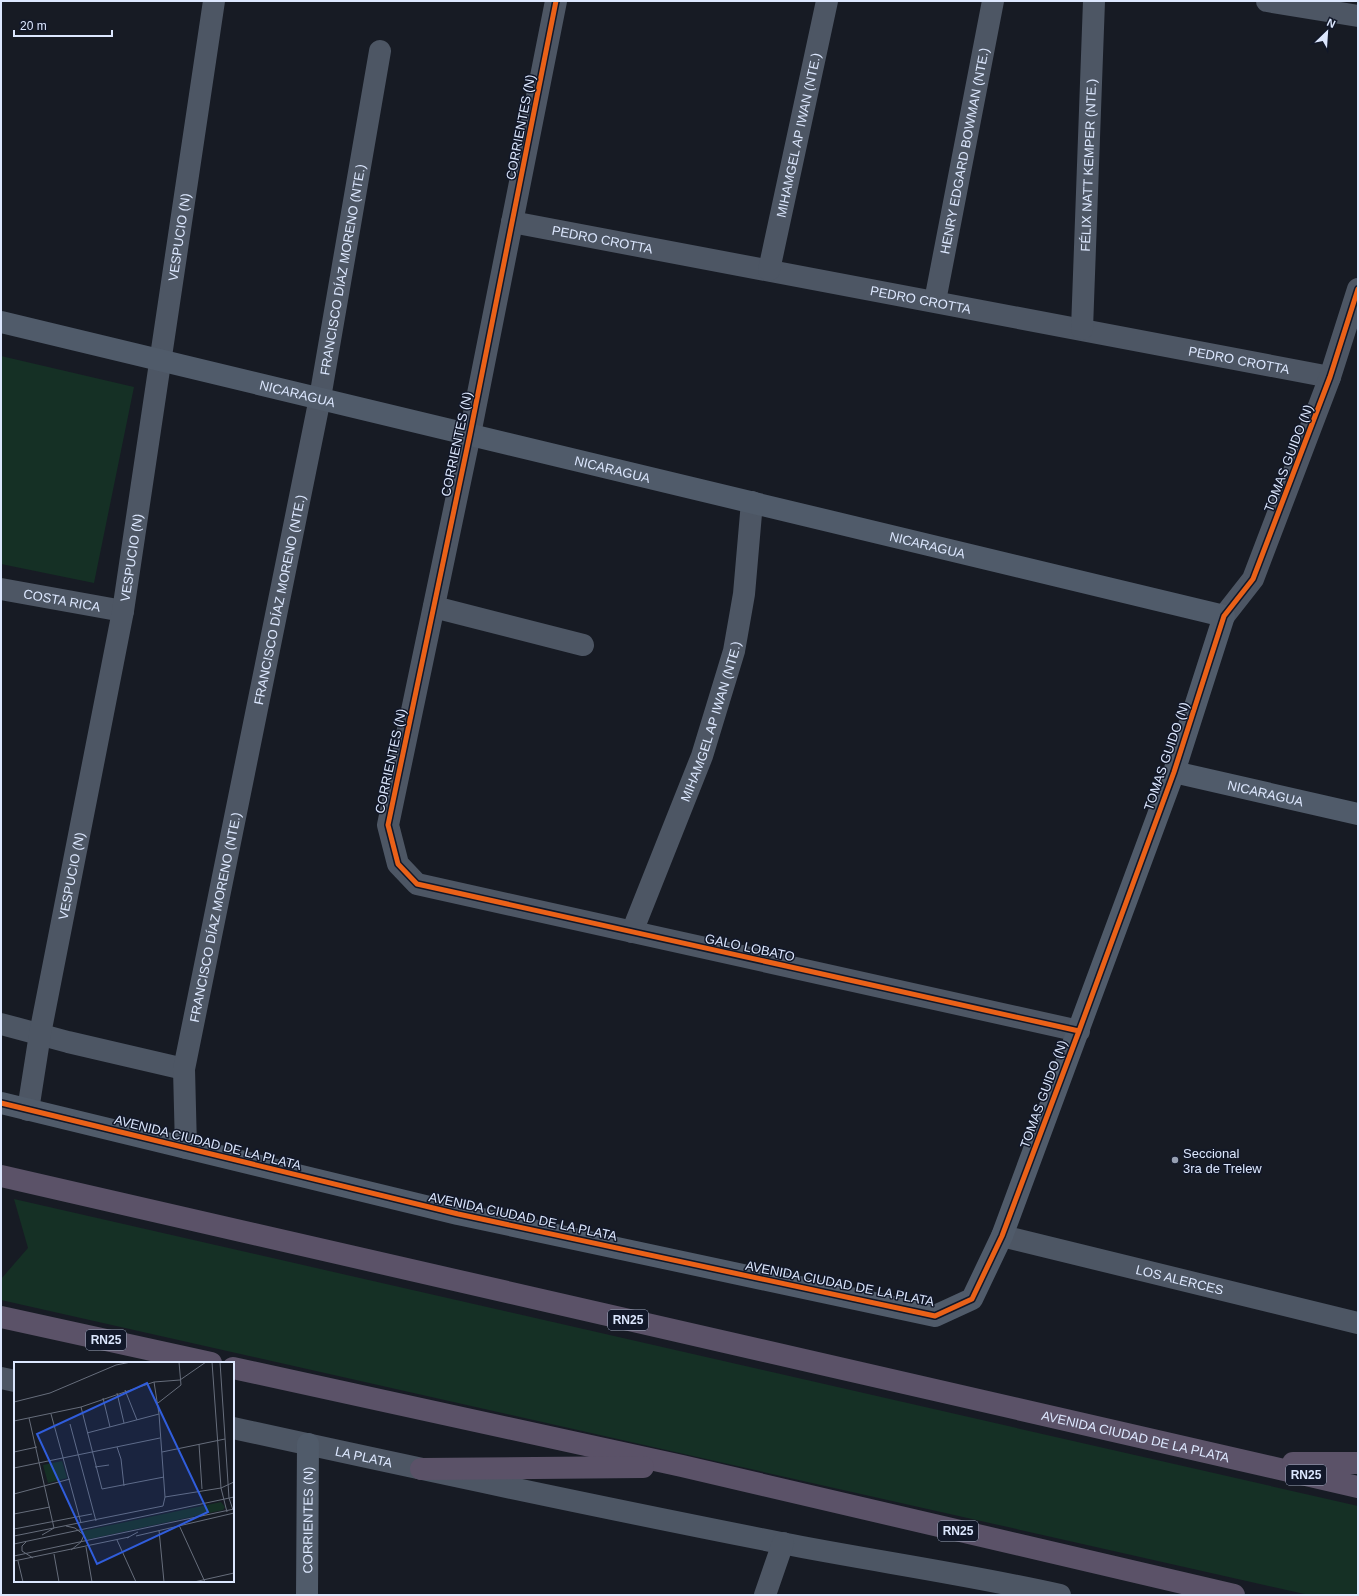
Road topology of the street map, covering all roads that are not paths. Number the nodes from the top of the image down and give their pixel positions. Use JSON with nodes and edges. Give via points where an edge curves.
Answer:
{"nodes":[{"id":1,"x":214,"y":1,"type":"edge"},
{"id":2,"x":556,"y":1,"type":"edge"},
{"id":3,"x":827,"y":1,"type":"edge"},
{"id":4,"x":993,"y":1,"type":"edge"},
{"id":5,"x":1094,"y":1,"type":"edge"},
{"id":6,"x":1267,"y":1,"type":"edge"},
{"id":7,"x":1358,"y":16,"type":"edge"},
{"id":8,"x":380,"y":51,"type":"dead end"},
{"id":9,"x":512,"y":222,"type":"junction"},
{"id":10,"x":769,"y":270,"type":"junction"},
{"id":11,"x":1358,"y":288,"type":"edge"},
{"id":12,"x":935,"y":301,"type":"junction"},
{"id":13,"x":1,"y":322,"type":"edge"},
{"id":14,"x":1082,"y":329,"type":"junction"},
{"id":15,"x":161,"y":359,"type":"junction"},
{"id":16,"x":1330,"y":377,"type":"junction"},
{"id":17,"x":320,"y":398,"type":"junction"},
{"id":18,"x":470,"y":434,"type":"junction"},
{"id":19,"x":752,"y":502,"type":"junction"},
{"id":20,"x":1,"y":589,"type":"edge"},
{"id":21,"x":434,"y":607,"type":"junction"},
{"id":22,"x":123,"y":611,"type":"junction"},
{"id":23,"x":1224,"y":616,"type":"junction"},
{"id":24,"x":583,"y":645,"type":"dead end"},
{"id":25,"x":1174,"y":772,"type":"junction"},
{"id":26,"x":1358,"y":814,"type":"edge"},
{"id":27,"x":417,"y":884,"type":"joint"},
{"id":28,"x":632,"y":932,"type":"junction"},
{"id":29,"x":1,"y":1024,"type":"edge"},
{"id":30,"x":1079,"y":1031,"type":"junction"},
{"id":31,"x":40,"y":1034,"type":"junction"},
{"id":32,"x":184,"y":1069,"type":"junction"},
{"id":33,"x":1,"y":1103,"type":"edge"},
{"id":34,"x":28,"y":1110,"type":"junction"},
{"id":35,"x":186,"y":1148,"type":"junction"},
{"id":36,"x":1,"y":1176,"type":"edge"},
{"id":37,"x":1002,"y":1236,"type":"junction"},
{"id":38,"x":1,"y":1317,"type":"edge"},
{"id":39,"x":1358,"y":1323,"type":"edge"},
{"id":40,"x":206,"y":1362,"type":"edge"},
{"id":41,"x":234,"y":1368,"type":"edge"},
{"id":42,"x":1,"y":1378,"type":"edge"},
{"id":43,"x":14,"y":1381,"type":"edge"},
{"id":44,"x":234,"y":1428,"type":"edge"},
{"id":45,"x":308,"y":1444,"type":"junction"},
{"id":46,"x":1255,"y":1463,"type":"junction"},
{"id":47,"x":1358,"y":1463,"type":"edge"},
{"id":48,"x":682,"y":1466,"type":"junction"},
{"id":49,"x":421,"y":1469,"type":"junction"},
{"id":50,"x":1358,"y":1488,"type":"edge"},
{"id":51,"x":783,"y":1543,"type":"junction"},
{"id":52,"x":1014,"y":1590,"type":"edge"},
{"id":53,"x":307,"y":1595,"type":"edge"},
{"id":54,"x":764,"y":1595,"type":"edge"},
{"id":55,"x":1060,"y":1595,"type":"edge"},
{"id":56,"x":1234,"y":1595,"type":"edge"}],
"edges":[{"from":1,"to":15,"type":"street","name":"VESPUCIO (N)"},
{"from":2,"to":9,"type":"street","name":"CORRIENTES (N)"},
{"from":3,"to":10,"type":"street","name":"MIHAMGEL AP IWAN (NTE.)"},
{"from":4,"to":12,"type":"street","name":"HENRY EDGARD BOWMAN (NTE.)"},
{"from":5,"to":14,"type":"street","name":"FÉLIX NATT KEMPER (NTE.)"},
{"from":6,"to":7,"type":"street"},
{"from":8,"to":17,"type":"street","name":"FRANCISCO DÍAZ MORENO (NTE.)"},
{"from":9,"to":10,"type":"street","name":"PEDRO CROTTA"},
{"from":9,"to":18,"type":"street","name":"CORRIENTES (N)"},
{"from":10,"to":12,"type":"street","name":"PEDRO CROTTA"},
{"from":11,"to":16,"type":"street","name":"TOMAS GUIDO (N)"},
{"from":12,"to":14,"type":"street","name":"PEDRO CROTTA"},
{"from":13,"to":15,"type":"street","name":"NICARAGUA"},
{"from":14,"to":16,"type":"street","name":"PEDRO CROTTA"},
{"from":15,"to":17,"type":"street","name":"NICARAGUA"},
{"from":15,"to":22,"type":"street","name":"VESPUCIO (N)"},
{"from":16,"to":23,"type":"street","name":"TOMAS GUIDO (N)","via":[[1253,579]]},
{"from":17,"to":18,"type":"street","name":"NICARAGUA"},
{"from":17,"to":32,"type":"street","name":"FRANCISCO DÍAZ MORENO (NTE.)"},
{"from":18,"to":19,"type":"street","name":"NICARAGUA"},
{"from":18,"to":21,"type":"street","name":"CORRIENTES (N)"},
{"from":19,"to":23,"type":"street","name":"NICARAGUA"},
{"from":19,"to":28,"type":"street","name":"MIHAMGEL AP IWAN (NTE.)","via":[[744,594],[734,651],[702,756]]},
{"from":20,"to":22,"type":"street","name":"COSTA RICA"},
{"from":21,"to":24,"type":"street"},
{"from":21,"to":27,"type":"street","name":"CORRIENTES (N)","via":[[388,825],[398,864]]},
{"from":22,"to":31,"type":"street","name":"VESPUCIO (N)"},
{"from":23,"to":25,"type":"street","name":"TOMAS GUIDO (N)"},
{"from":25,"to":26,"type":"street","name":"NICARAGUA"},
{"from":25,"to":30,"type":"street","name":"TOMAS GUIDO (N)"},
{"from":27,"to":28,"type":"street","name":"GALO LOBATO"},
{"from":28,"to":30,"type":"street","name":"GALO LOBATO"},
{"from":29,"to":31,"type":"street"},
{"from":30,"to":37,"type":"street","name":"TOMAS GUIDO (N)"},
{"from":31,"to":32,"type":"street"},
{"from":31,"to":34,"type":"street","name":"VESPUCIO (N)"},
{"from":32,"to":35,"type":"street","name":"FRANCISCO DÍAZ MORENO (NTE.)"},
{"from":33,"to":34,"type":"street","name":"AVENIDA CIUDAD DE LA PLATA"},
{"from":34,"to":35,"type":"street","name":"AVENIDA CIUDAD DE LA PLATA"},
{"from":35,"to":37,"type":"street","name":"AVENIDA CIUDAD DE LA PLATA","via":[[458,1214],[935,1316],[972,1300]]},
{"from":36,"to":46,"type":"highway","name":"AVENIDA CIUDAD DE LA PLATA","number":"RN25"},
{"from":37,"to":39,"type":"street","name":"LOS ALERCES"},
{"from":38,"to":40,"type":"highway","number":"RN25"},
{"from":41,"to":48,"type":"highway","number":"RN25"},
{"from":42,"to":43,"type":"street"},
{"from":44,"to":45,"type":"street"},
{"from":45,"to":49,"type":"street","name":"LA PLATA"},
{"from":45,"to":53,"type":"street","name":"CORRIENTES (N)"},
{"from":46,"to":47,"type":"highway"},
{"from":46,"to":50,"type":"highway","name":"AVENIDA CIUDAD DE LA PLATA","number":"RN25"},
{"from":48,"to":49,"type":"highway"},
{"from":48,"to":56,"type":"highway","number":"RN25"},
{"from":49,"to":51,"type":"street"},
{"from":51,"to":52,"type":"street"},
{"from":51,"to":54,"type":"street"},
{"from":52,"to":55,"type":"street"}]}
